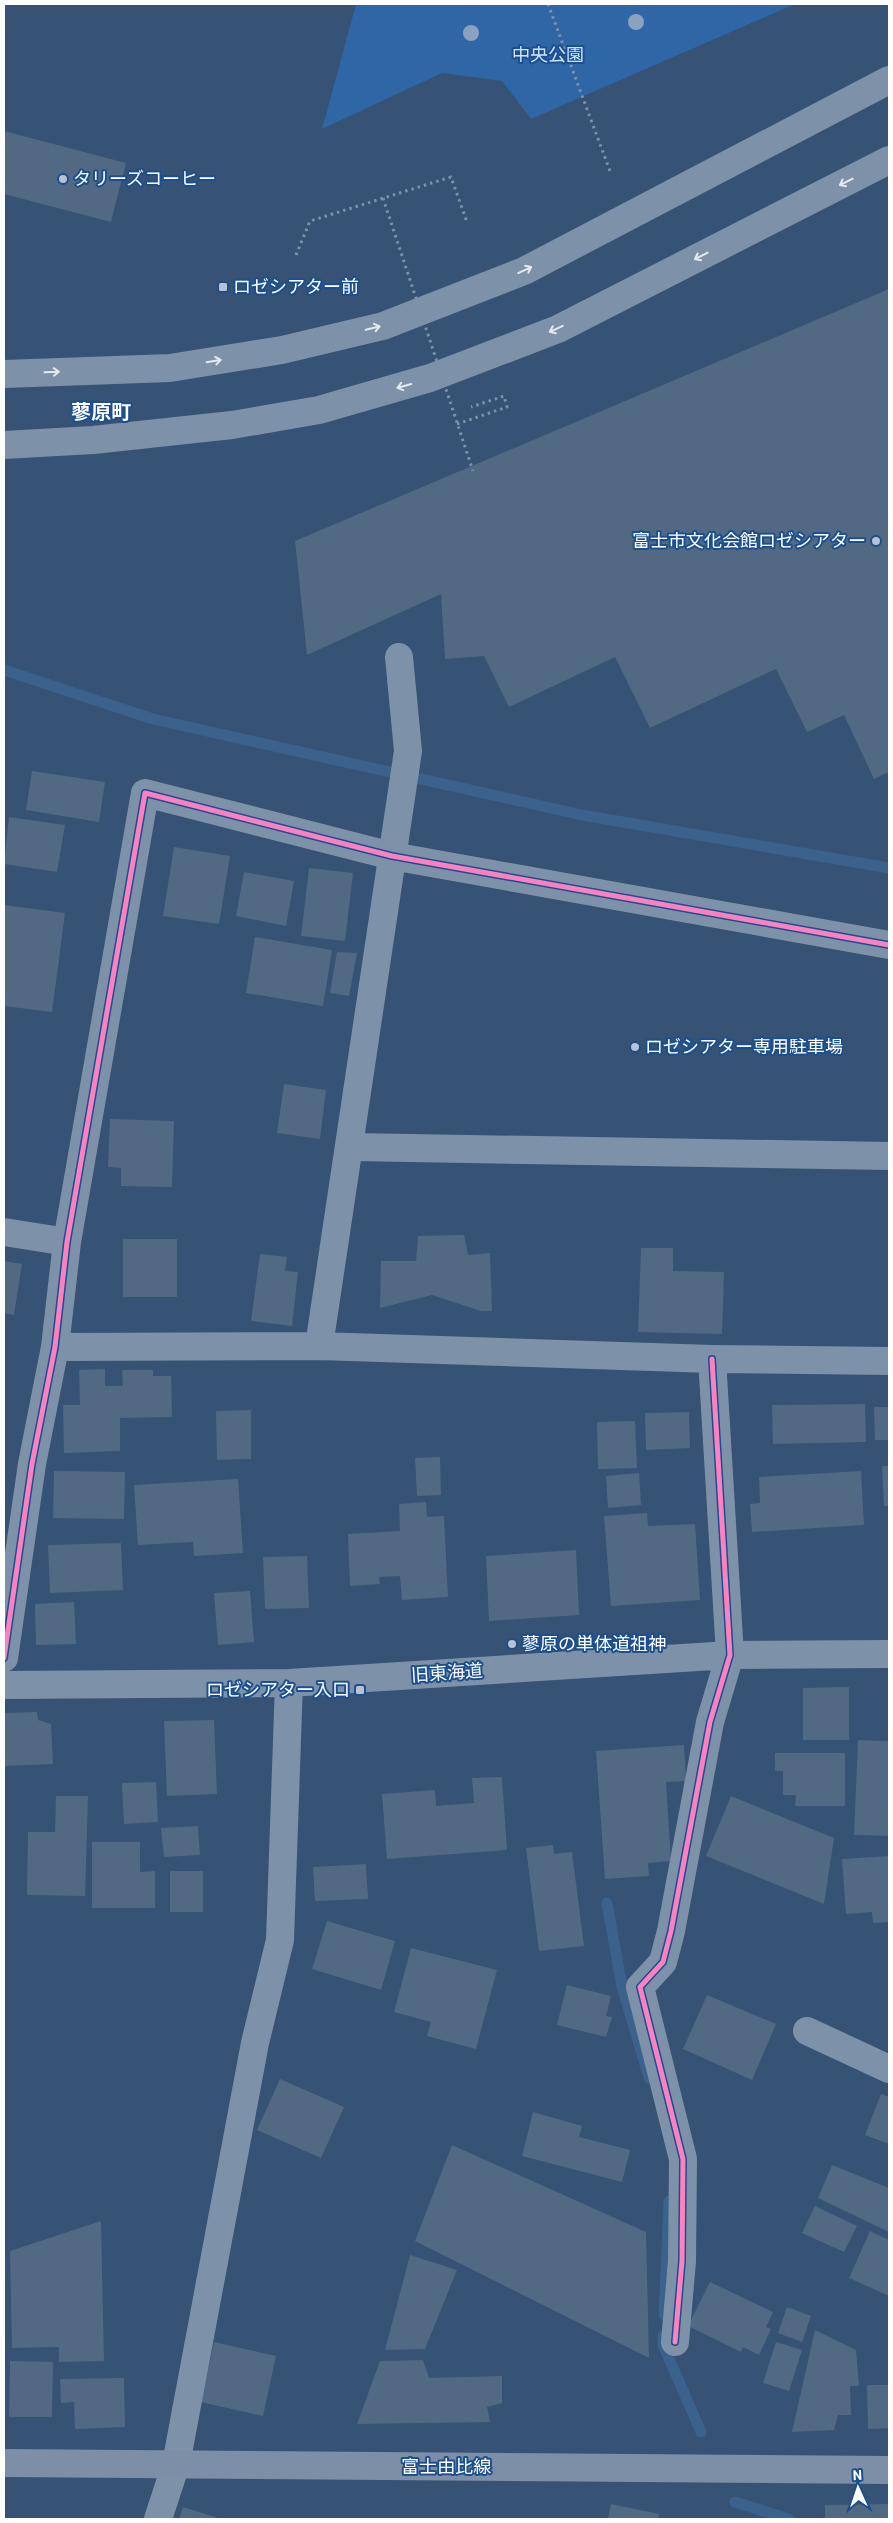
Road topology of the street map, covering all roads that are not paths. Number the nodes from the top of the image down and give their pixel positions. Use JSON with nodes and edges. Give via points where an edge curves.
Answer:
{"nodes":[{"id":1,"x":889,"y":80,"type":"edge"},
{"id":2,"x":889,"y":160,"type":"edge"},
{"id":3,"x":4,"y":374,"type":"edge"},
{"id":4,"x":4,"y":445,"type":"edge"},
{"id":5,"x":399,"y":658,"type":"dead end"},
{"id":6,"x":392,"y":856,"type":"junction"},
{"id":7,"x":889,"y":944,"type":"edge"},
{"id":8,"x":350,"y":1146,"type":"junction"},
{"id":9,"x":889,"y":1156,"type":"edge"},
{"id":10,"x":4,"y":1232,"type":"edge"},
{"id":11,"x":67,"y":1242,"type":"junction"},
{"id":12,"x":319,"y":1346,"type":"junction"},
{"id":13,"x":55,"y":1347,"type":"junction"},
{"id":14,"x":712,"y":1359,"type":"junction"},
{"id":15,"x":889,"y":1361,"type":"edge"},
{"id":16,"x":889,"y":1654,"type":"edge"},
{"id":17,"x":730,"y":1655,"type":"junction"},
{"id":18,"x":4,"y":1658,"type":"edge"},
{"id":19,"x":289,"y":1683,"type":"junction"},
{"id":20,"x":4,"y":1685,"type":"edge"},
{"id":21,"x":807,"y":2031,"type":"dead end"},
{"id":22,"x":889,"y":2069,"type":"edge"},
{"id":23,"x":675,"y":2342,"type":"dead end"},
{"id":24,"x":4,"y":2463,"type":"edge"},
{"id":25,"x":176,"y":2464,"type":"junction"},
{"id":26,"x":889,"y":2470,"type":"edge"},
{"id":27,"x":158,"y":2519,"type":"edge"}],
"edges":[{"from":3,"to":1,"type":"street","one_way":true,"via":[[170,368],[282,350],[383,326],[524,271]]},
{"from":2,"to":4,"type":"street","one_way":true,"via":[[558,329],[430,378],[319,410],[232,425],[92,440]]},
{"from":5,"to":6,"type":"street","via":[[408,751]]},
{"from":6,"to":7,"type":"street"},
{"from":6,"to":8,"type":"street"},
{"from":6,"to":11,"type":"street","via":[[145,793]]},
{"from":8,"to":9,"type":"street"},
{"from":8,"to":12,"type":"street"},
{"from":10,"to":11,"type":"street"},
{"from":11,"to":13,"type":"street"},
{"from":12,"to":13,"type":"street"},
{"from":12,"to":14,"type":"street"},
{"from":13,"to":18,"type":"street","via":[[32,1464]]},
{"from":14,"to":15,"type":"street"},
{"from":14,"to":17,"type":"street"},
{"from":16,"to":17,"type":"street","name":"旧東海道"},
{"from":17,"to":19,"type":"street","name":"旧東海道"},
{"from":17,"to":23,"type":"street","via":[[710,1722],[663,1962],[640,1987],[683,2159],[682,2261]]},
{"from":19,"to":20,"type":"street","name":"旧東海道"},
{"from":19,"to":25,"type":"street","via":[[280,1940],[255,2043]]},
{"from":21,"to":22,"type":"street"},
{"from":24,"to":25,"type":"main road","name":"富士由比線"},
{"from":25,"to":26,"type":"main road","name":"富士由比線"},
{"from":25,"to":27,"type":"street"}]}
